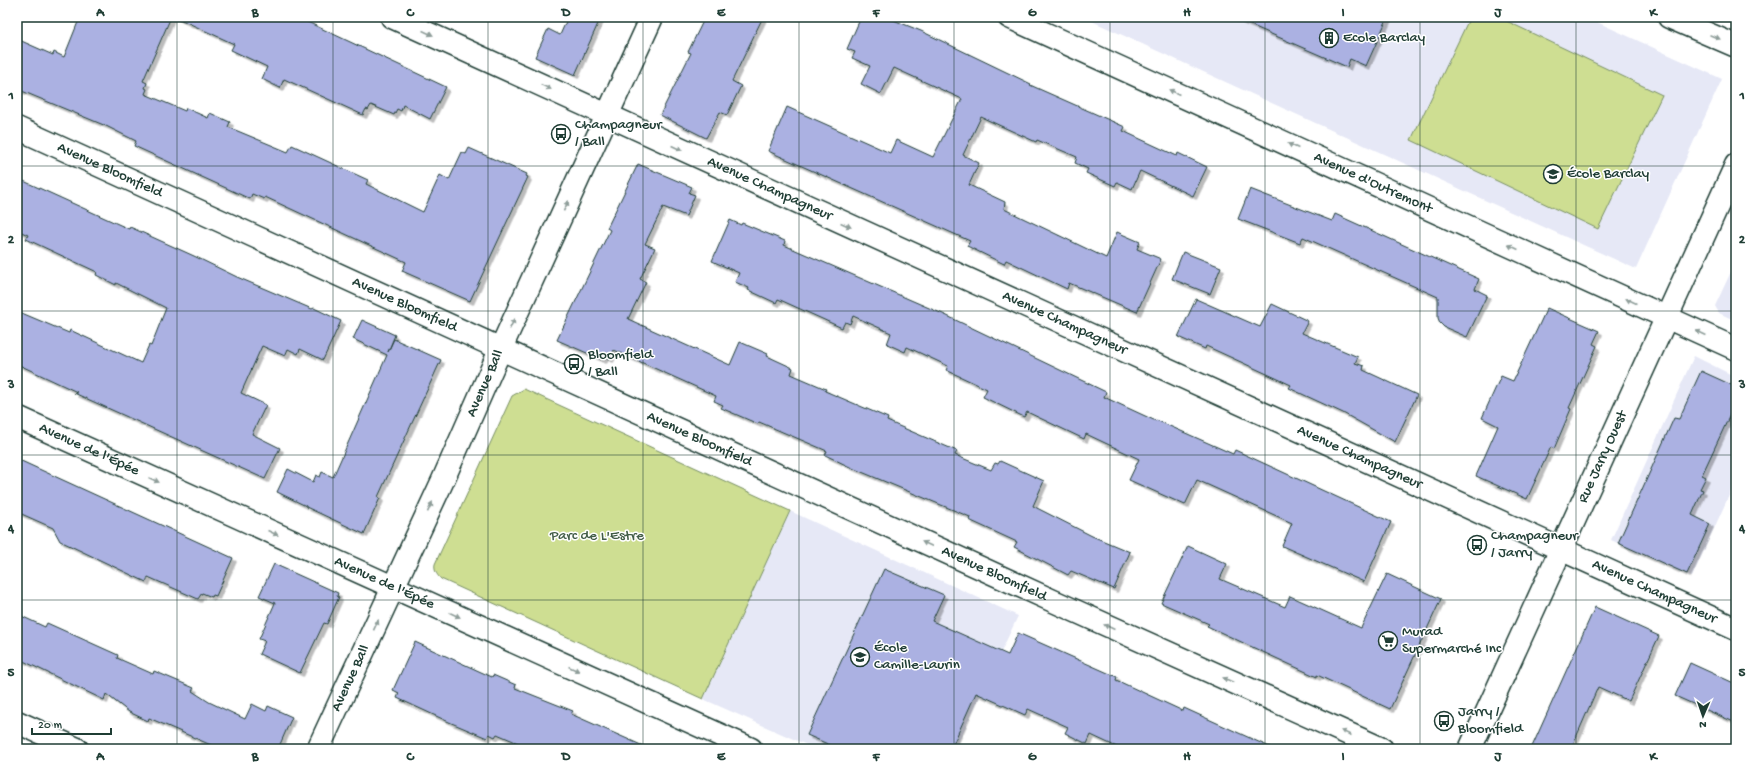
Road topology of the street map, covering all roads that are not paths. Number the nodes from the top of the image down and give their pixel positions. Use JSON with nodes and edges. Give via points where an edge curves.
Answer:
{"nodes":[{"id":1,"x":392,"y":17,"type":"edge"},
{"id":2,"x":652,"y":17,"type":"edge"},
{"id":3,"x":1009,"y":17,"type":"edge"},
{"id":4,"x":1668,"y":17,"type":"edge"},
{"id":5,"x":1736,"y":46,"type":"edge"},
{"id":6,"x":608,"y":116,"type":"junction"},
{"id":7,"x":17,"y":128,"type":"edge"},
{"id":8,"x":1736,"y":165,"type":"edge"},
{"id":9,"x":1666,"y":317,"type":"junction"},
{"id":10,"x":501,"y":348,"type":"junction"},
{"id":11,"x":1736,"y":349,"type":"edge"},
{"id":12,"x":17,"y":417,"type":"edge"},
{"id":13,"x":1560,"y":549,"type":"junction"},
{"id":14,"x":393,"y":587,"type":"junction"},
{"id":15,"x":1736,"y":629,"type":"edge"},
{"id":16,"x":17,"y":722,"type":"edge"},
{"id":17,"x":77,"y":749,"type":"edge"},
{"id":18,"x":318,"y":749,"type":"edge"},
{"id":19,"x":751,"y":749,"type":"edge"},
{"id":20,"x":1382,"y":749,"type":"edge"},
{"id":21,"x":1470,"y":749,"type":"edge"}],
"edges":[{"from":1,"to":6,"type":"street","name":"Avenue Champagneur","one_way":true},
{"from":2,"to":6,"type":"street","name":"Avenue Ball"},
{"from":9,"to":3,"type":"street","name":"Avenue d'Outremont","one_way":true},
{"from":4,"to":5,"type":"street","one_way":true},
{"from":10,"to":6,"type":"street","name":"Avenue Ball","one_way":true},
{"from":6,"to":13,"type":"street","name":"Avenue Champagneur","one_way":true},
{"from":7,"to":10,"type":"street","name":"Avenue Bloomfield"},
{"from":8,"to":9,"type":"street","name":"Rue Jarry Ouest"},
{"from":11,"to":9,"type":"street","name":"Avenue d'Outremont","one_way":true},
{"from":9,"to":13,"type":"street","name":"Rue Jarry Ouest"},
{"from":14,"to":10,"type":"street","name":"Avenue Ball","one_way":true},
{"from":20,"to":10,"type":"street","name":"Avenue Bloomfield","one_way":true,"via":[[1008,581]]},
{"from":12,"to":14,"type":"street","name":"Avenue de l'Épée","one_way":true},
{"from":13,"to":15,"type":"street","name":"Avenue Champagneur"},
{"from":13,"to":21,"type":"street","name":"Rue Jarry Ouest"},
{"from":18,"to":14,"type":"street","name":"Avenue Ball","one_way":true},
{"from":14,"to":19,"type":"street","name":"Avenue de l'Épée","one_way":true},
{"from":16,"to":17,"type":"street"}]}
